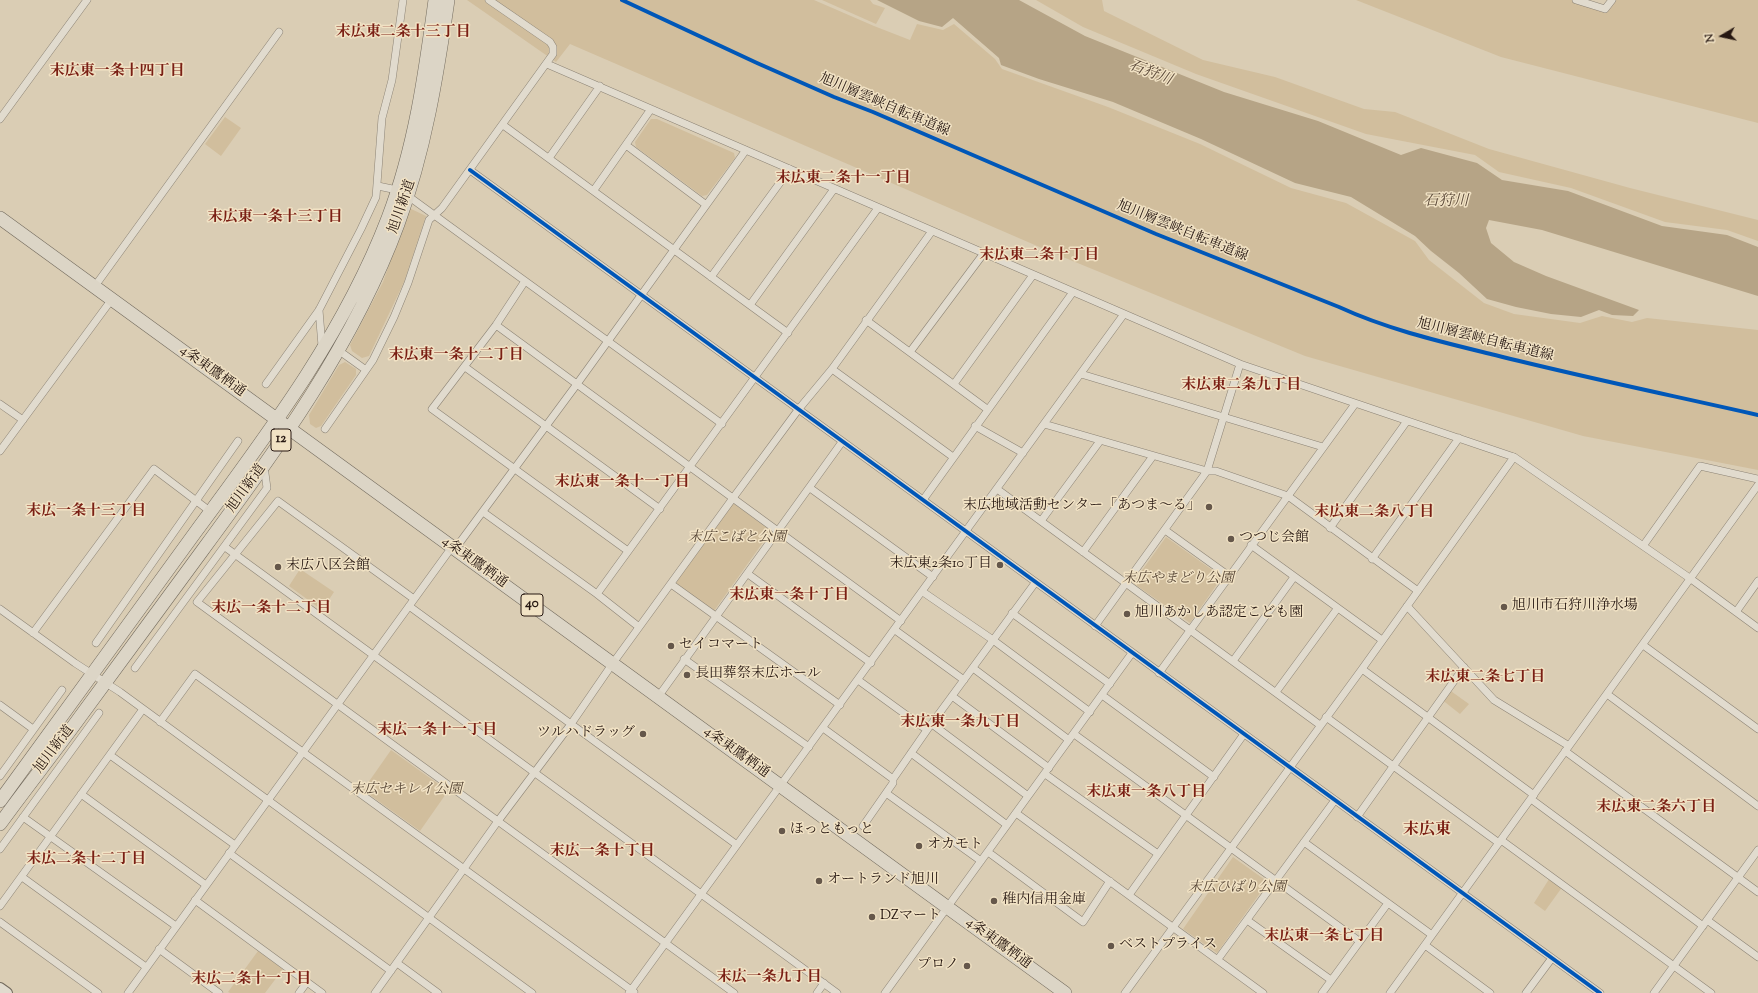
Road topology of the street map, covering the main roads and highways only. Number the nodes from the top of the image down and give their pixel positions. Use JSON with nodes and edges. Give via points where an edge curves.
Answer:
{"nodes":[{"id":1,"x":435,"y":0,"type":"edge"},
{"id":2,"x":448,"y":0,"type":"edge"},
{"id":3,"x":403,"y":193,"type":"junction"},
{"id":4,"x":0,"y":218,"type":"edge"},
{"id":5,"x":277,"y":419,"type":"junction"},
{"id":6,"x":289,"y":428,"type":"junction"},
{"id":7,"x":0,"y":801,"type":"edge"},
{"id":8,"x":0,"y":824,"type":"edge"},
{"id":9,"x":1064,"y":993,"type":"edge"}],
"edges":[{"from":1,"to":3,"type":"highway","name":"旭川新道","number":"12","via":[[425,74]]},
{"from":2,"to":3,"type":"highway","name":"旭川新道","number":"12","via":[[429,118]]},
{"from":3,"to":5,"type":"highway","name":"旭川新道","number":"12","via":[[358,287],[323,350]]},
{"from":3,"to":6,"type":"highway","name":"旭川新道","number":"12","via":[[391,243],[371,287],[338,350]]},
{"from":4,"to":5,"type":"highway","name":"4条東鷹栖通","number":"40"},
{"from":5,"to":6,"type":"highway","name":"4条東鷹栖通","number":"40"},
{"from":5,"to":7,"type":"highway","name":"旭川新道","number":"12"},
{"from":6,"to":8,"type":"highway","name":"旭川新道","number":"12","via":[[264,466]]},
{"from":6,"to":9,"type":"highway","name":"4条東鷹栖通","number":"40"}]}
